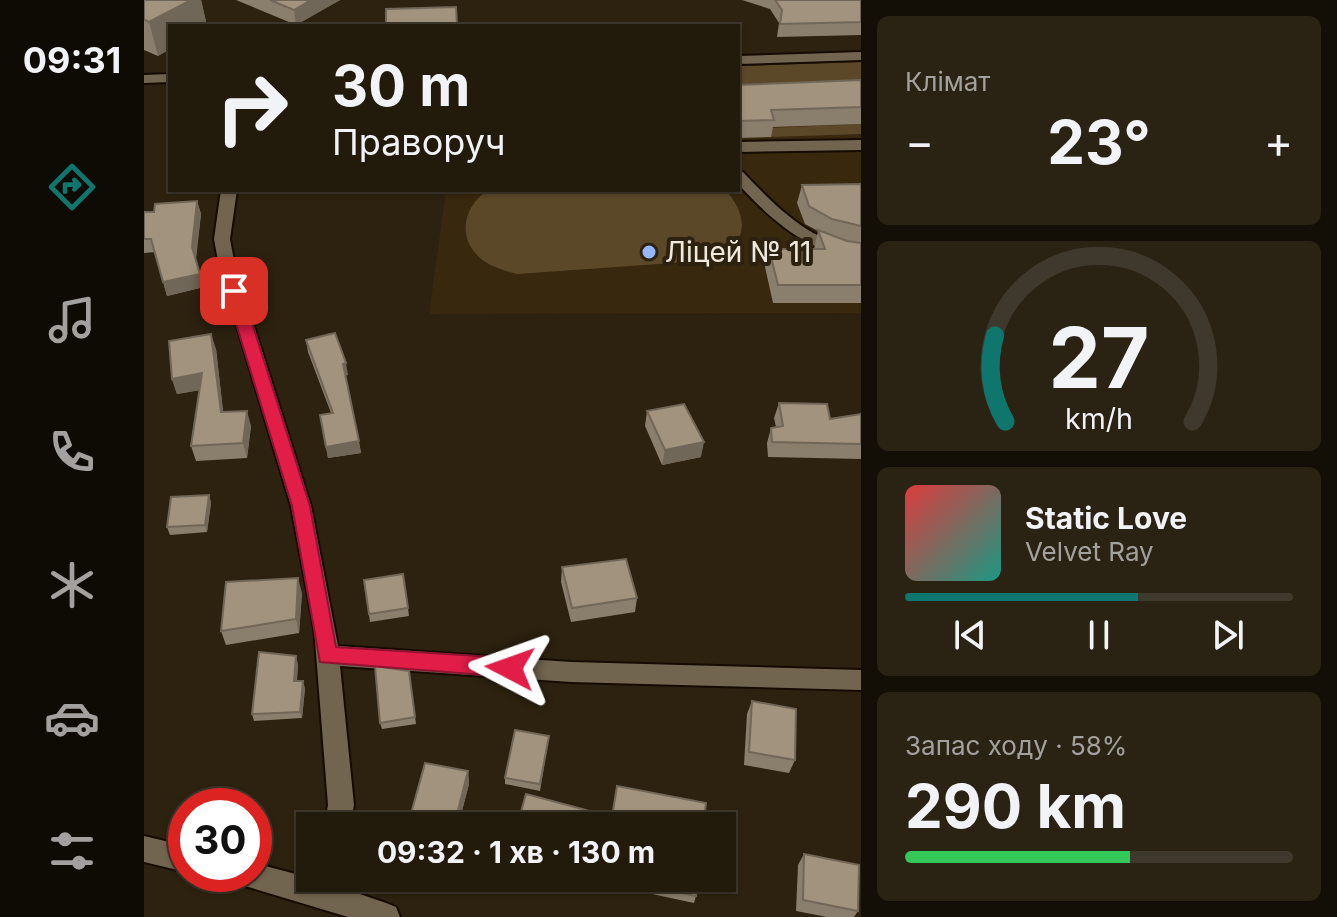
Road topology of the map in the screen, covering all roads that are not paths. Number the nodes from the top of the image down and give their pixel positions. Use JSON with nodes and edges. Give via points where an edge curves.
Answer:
{"nodes":[{"id":1,"x":861,"y":56,"type":"edge"},
{"id":2,"x":740,"y":60,"type":"edge"},
{"id":3,"x":168,"y":78,"type":"edge"},
{"id":4,"x":144,"y":79,"type":"edge"},
{"id":5,"x":861,"y":145,"type":"edge"},
{"id":6,"x":740,"y":147,"type":"edge"},
{"id":7,"x":740,"y":177,"type":"edge"},
{"id":8,"x":229,"y":192,"type":"edge"},
{"id":9,"x":861,"y":254,"type":"edge"},
{"id":10,"x":327,"y":655,"type":"junction"},
{"id":11,"x":861,"y":680,"type":"edge"},
{"id":12,"x":340,"y":812,"type":"edge"},
{"id":13,"x":144,"y":849,"type":"edge"},
{"id":14,"x":168,"y":855,"type":"edge"},
{"id":15,"x":272,"y":878,"type":"edge"},
{"id":16,"x":296,"y":882,"type":"edge"},
{"id":17,"x":336,"y":892,"type":"edge"},
{"id":18,"x":386,"y":917,"type":"edge"}],
"edges":[{"from":1,"to":2,"type":"street"},
{"from":3,"to":4,"type":"street"},
{"from":5,"to":6,"type":"street"},
{"from":7,"to":9,"type":"street","via":[[820,245],[841,254]]},
{"from":8,"to":10,"type":"street","via":[[222,239],[227,266],[301,506]]},
{"from":10,"to":11,"type":"street","via":[[571,672]]},
{"from":10,"to":12,"type":"street"},
{"from":13,"to":14,"type":"street"},
{"from":15,"to":16,"type":"street"},
{"from":17,"to":18,"type":"street"}]}
